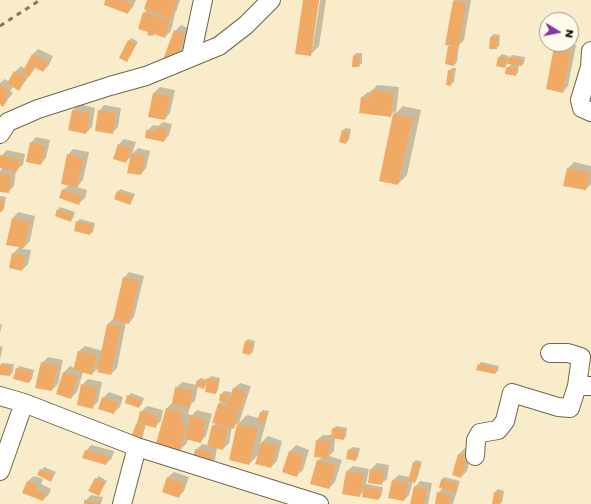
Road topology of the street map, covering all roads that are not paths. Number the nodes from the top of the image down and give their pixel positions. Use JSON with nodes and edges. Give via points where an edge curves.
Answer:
{"nodes":[{"id":1,"x":203,"y":0,"type":"edge"},
{"id":2,"x":271,"y":0,"type":"edge"},
{"id":3,"x":591,"y":51,"type":"edge"},
{"id":4,"x":191,"y":57,"type":"junction"},
{"id":5,"x":591,"y":112,"type":"edge"},
{"id":6,"x":0,"y":134,"type":"edge"},
{"id":7,"x":550,"y":353,"type":"dead end"},
{"id":8,"x":584,"y":386,"type":"edge"},
{"id":9,"x":0,"y":396,"type":"edge"},
{"id":10,"x":24,"y":403,"type":"junction"},
{"id":11,"x":137,"y":447,"type":"junction"},
{"id":12,"x":475,"y":456,"type":"dead end"},
{"id":13,"x":0,"y":471,"type":"edge"},
{"id":14,"x":122,"y":504,"type":"edge"},
{"id":15,"x":319,"y":504,"type":"edge"}],
"edges":[{"from":1,"to":4,"type":"street"},
{"from":2,"to":4,"type":"street","via":[[246,25],[219,46]]},
{"from":3,"to":5,"type":"street","via":[[590,67],[580,100],[582,108]]},
{"from":4,"to":6,"type":"street","via":[[146,76],[38,109],[8,122]]},
{"from":7,"to":8,"type":"street","via":[[568,353],[581,357]]},
{"from":8,"to":12,"type":"street","via":[[570,408],[558,407],[512,393],[505,421],[498,430],[480,433],[476,440]]},
{"from":9,"to":10,"type":"street"},
{"from":10,"to":11,"type":"street"},
{"from":10,"to":13,"type":"street"},
{"from":11,"to":14,"type":"street"},
{"from":11,"to":15,"type":"street"}]}
